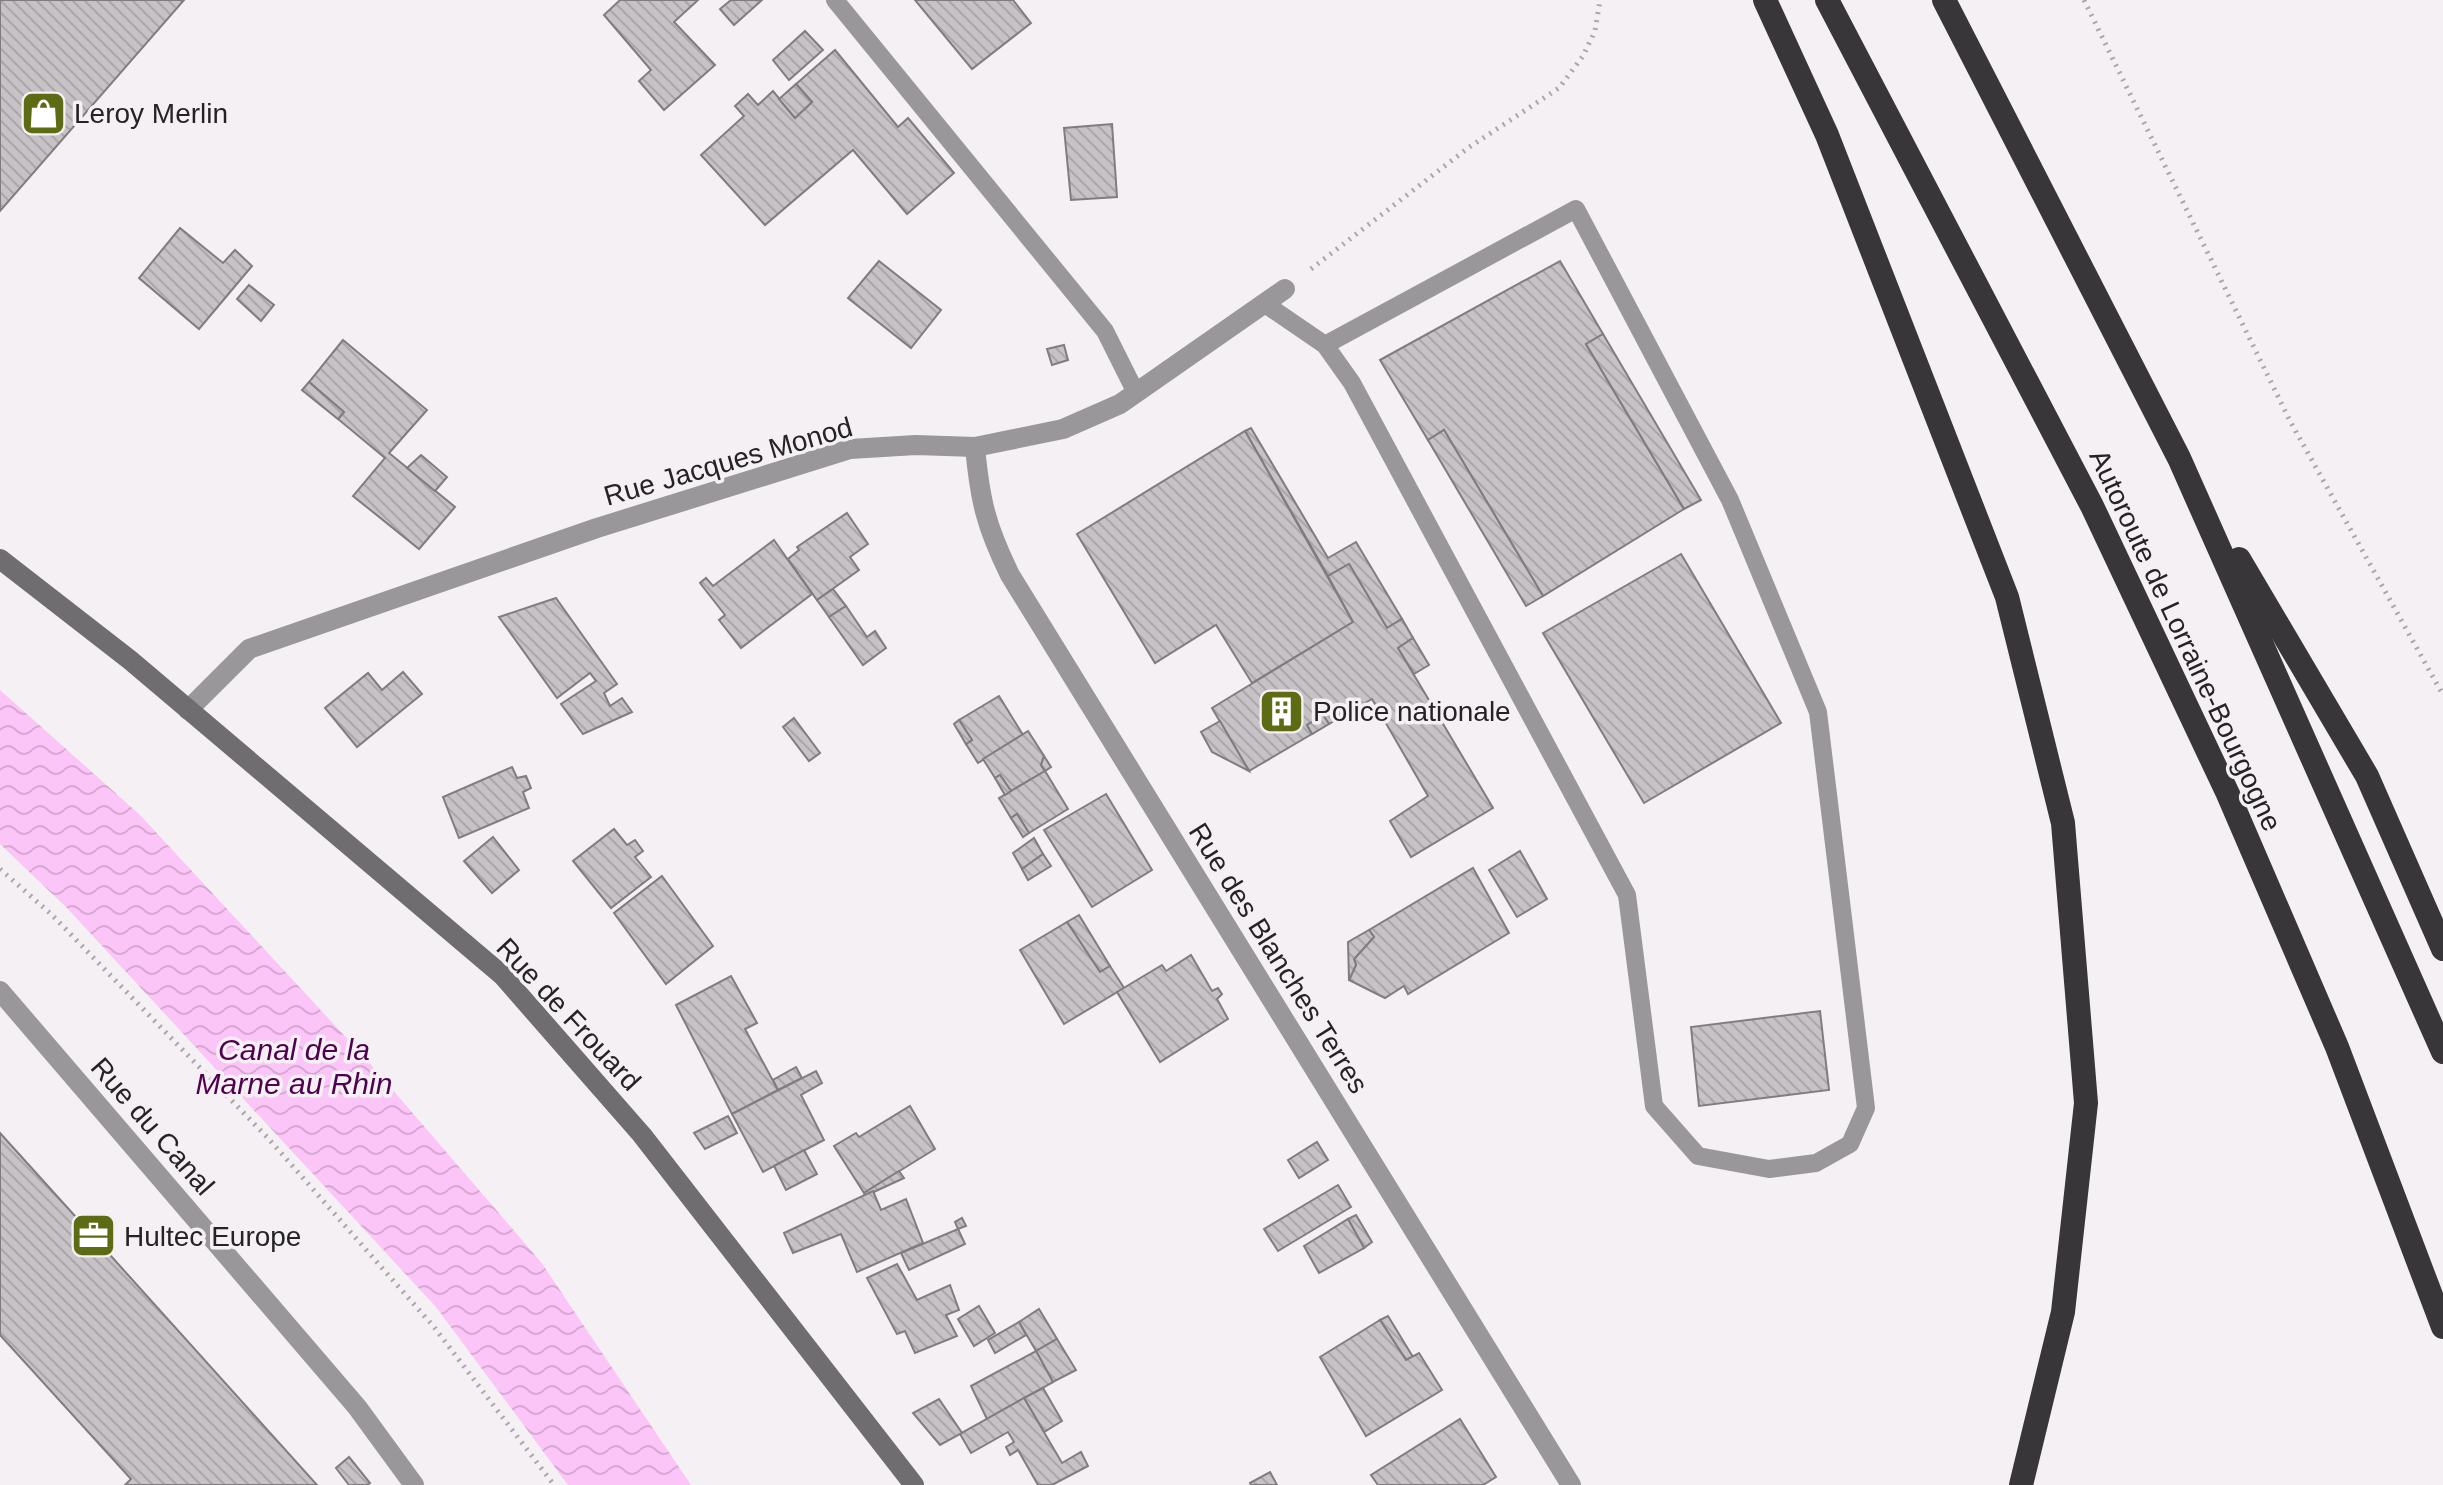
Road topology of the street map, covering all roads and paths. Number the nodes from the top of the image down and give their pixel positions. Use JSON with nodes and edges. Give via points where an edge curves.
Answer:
{"nodes":[{"id":1,"x":835,"y":0,"type":"edge"},
{"id":2,"x":1600,"y":0,"type":"edge"},
{"id":3,"x":1765,"y":0,"type":"edge"},
{"id":4,"x":1827,"y":0,"type":"edge"},
{"id":5,"x":1944,"y":0,"type":"edge"},
{"id":6,"x":2084,"y":0,"type":"edge"},
{"id":7,"x":1285,"y":289,"type":"joint"},
{"id":8,"x":1265,"y":304,"type":"junction"},
{"id":9,"x":1325,"y":345,"type":"junction"},
{"id":10,"x":1136,"y":393,"type":"junction"},
{"id":11,"x":975,"y":447,"type":"junction"},
{"id":12,"x":2179,"y":458,"type":"junction"},
{"id":13,"x":0,"y":559,"type":"edge"},
{"id":14,"x":2443,"y":695,"type":"edge"},
{"id":15,"x":188,"y":710,"type":"junction"},
{"id":16,"x":0,"y":869,"type":"edge"},
{"id":17,"x":2443,"y":949,"type":"edge"},
{"id":18,"x":0,"y":991,"type":"edge"},
{"id":19,"x":2443,"y":1052,"type":"edge"},
{"id":20,"x":2443,"y":1327,"type":"edge"},
{"id":21,"x":414,"y":1485,"type":"edge"},
{"id":22,"x":554,"y":1485,"type":"edge"},
{"id":23,"x":914,"y":1485,"type":"edge"},
{"id":24,"x":1571,"y":1485,"type":"edge"},
{"id":25,"x":2021,"y":1485,"type":"edge"}],
"edges":[{"from":1,"to":10,"type":"lane","via":[[1105,331]]},
{"from":2,"to":7,"type":"path","via":[[1595,31],[1559,88],[1468,148]]},
{"from":3,"to":25,"type":"highway","via":[[1827,135],[2007,597],[2063,823],[2086,1103],[2063,1312]]},
{"from":4,"to":20,"type":"highway","name":"Autoroute de Lorraine-Bourgogne","via":[[2092,506],[2228,794],[2337,1047]]},
{"from":5,"to":12,"type":"highway"},
{"from":6,"to":14,"type":"path","via":[[2290,421]]},
{"from":7,"to":8,"type":"street","name":"Rue Jacques Monod"},
{"from":8,"to":9,"type":"lane"},
{"from":8,"to":10,"type":"street","name":"Rue Jacques Monod"},
{"from":9,"to":9,"type":"lane","via":[[1352,383],[1627,895],[1654,1106],[1698,1156],[1769,1169],[1816,1163],[1850,1144],[1866,1108],[1818,712],[1730,500],[1576,209]]},
{"from":10,"to":11,"type":"street","name":"Rue Jacques Monod","via":[[1063,429]]},
{"from":11,"to":15,"type":"street","name":"Rue Jacques Monod","via":[[850,449],[597,528],[249,649]]},
{"from":11,"to":24,"type":"street","name":"Rue des Blanches Terres","via":[[988,530],[1010,575]]},
{"from":12,"to":17,"type":"highway","via":[[2367,776]]},
{"from":12,"to":19,"type":"highway"},
{"from":13,"to":15,"type":"main road","name":"Rue de Frouard"},
{"from":15,"to":23,"type":"main road","name":"Rue de Frouard","via":[[502,975],[642,1135]]},
{"from":16,"to":22,"type":"path","via":[[51,914],[267,1137],[434,1327]]},
{"from":18,"to":21,"type":"street","name":"Rue du Canal","via":[[357,1407]]}]}
